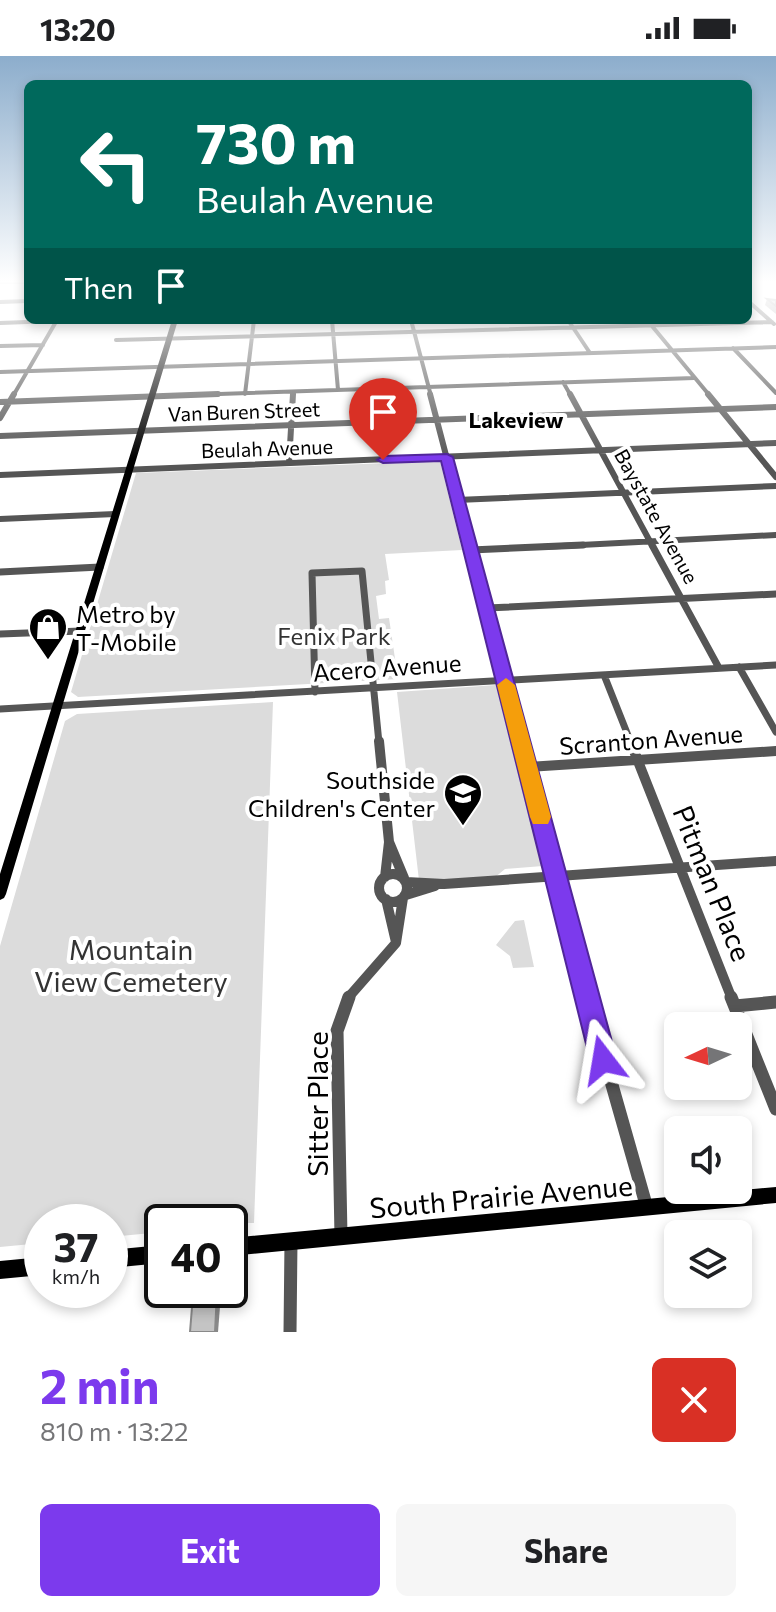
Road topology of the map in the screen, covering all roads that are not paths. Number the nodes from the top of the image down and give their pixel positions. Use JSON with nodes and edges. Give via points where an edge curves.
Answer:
{"nodes":[{"id":1,"x":45,"y":341,"type":"edge"},
{"id":2,"x":145,"y":341,"type":"edge"},
{"id":3,"x":169,"y":341,"type":"junction"},
{"id":4,"x":188,"y":341,"type":"edge"},
{"id":5,"x":251,"y":341,"type":"edge"},
{"id":6,"x":334,"y":341,"type":"edge"},
{"id":7,"x":417,"y":341,"type":"edge"},
{"id":8,"x":581,"y":341,"type":"edge"},
{"id":9,"x":664,"y":341,"type":"edge"},
{"id":10,"x":43,"y":345,"type":"junction"},
{"id":11,"x":0,"y":346,"type":"edge"},
{"id":12,"x":776,"y":347,"type":"edge"},
{"id":13,"x":733,"y":348,"type":"junction"},
{"id":14,"x":672,"y":350,"type":"junction"},
{"id":15,"x":590,"y":353,"type":"junction"},
{"id":16,"x":421,"y":359,"type":"junction"},
{"id":17,"x":336,"y":362,"type":"junction"},
{"id":18,"x":248,"y":364,"type":"junction"},
{"id":19,"x":161,"y":367,"type":"junction"},
{"id":20,"x":27,"y":371,"type":"junction"},
{"id":21,"x":0,"y":372,"type":"edge"},
{"id":22,"x":694,"y":378,"type":"junction"},
{"id":23,"x":563,"y":382,"type":"junction"},
{"id":24,"x":429,"y":387,"type":"junction"},
{"id":25,"x":338,"y":390,"type":"junction"},
{"id":26,"x":293,"y":392,"type":"junction"},
{"id":27,"x":776,"y":393,"type":"edge"},
{"id":28,"x":245,"y":394,"type":"junction"},
{"id":29,"x":152,"y":397,"type":"junction"},
{"id":30,"x":0,"y":402,"type":"edge"},
{"id":31,"x":10,"y":402,"type":"junction"},
{"id":32,"x":776,"y":407,"type":"edge"},
{"id":33,"x":720,"y":409,"type":"junction"},
{"id":34,"x":580,"y":414,"type":"junction"},
{"id":35,"x":0,"y":418,"type":"edge"},
{"id":36,"x":437,"y":419,"type":"junction"},
{"id":37,"x":290,"y":425,"type":"junction"},
{"id":38,"x":141,"y":431,"type":"junction"},
{"id":39,"x":0,"y":436,"type":"edge"},
{"id":40,"x":776,"y":443,"type":"edge"},
{"id":41,"x":749,"y":444,"type":"junction"},
{"id":42,"x":600,"y":451,"type":"junction"},
{"id":43,"x":447,"y":457,"type":"junction"},
{"id":44,"x":289,"y":463,"type":"junction"},
{"id":45,"x":130,"y":470,"type":"junction"},
{"id":46,"x":0,"y":475,"type":"edge"},
{"id":47,"x":776,"y":477,"type":"edge"},
{"id":48,"x":776,"y":486,"type":"edge"},
{"id":49,"x":622,"y":492,"type":"junction"},
{"id":50,"x":457,"y":500,"type":"junction"},
{"id":51,"x":115,"y":514,"type":"junction"},
{"id":52,"x":0,"y":519,"type":"edge"},
{"id":53,"x":776,"y":535,"type":"edge"},
{"id":54,"x":650,"y":541,"type":"junction"},
{"id":55,"x":471,"y":550,"type":"junction"},
{"id":56,"x":100,"y":567,"type":"junction"},
{"id":57,"x":0,"y":572,"type":"edge"},
{"id":58,"x":776,"y":594,"type":"edge"},
{"id":59,"x":681,"y":599,"type":"junction"},
{"id":60,"x":487,"y":608,"type":"junction"},
{"id":61,"x":81,"y":631,"type":"junction"},
{"id":62,"x":0,"y":634,"type":"edge"},
{"id":63,"x":776,"y":665,"type":"edge"},
{"id":64,"x":739,"y":667,"type":"junction"},
{"id":65,"x":719,"y":668,"type":"junction"},
{"id":66,"x":604,"y":675,"type":"junction"},
{"id":67,"x":505,"y":680,"type":"junction"},
{"id":68,"x":376,"y":688,"type":"junction"},
{"id":69,"x":315,"y":692,"type":"junction"},
{"id":70,"x":58,"y":705,"type":"junction"},
{"id":71,"x":0,"y":709,"type":"edge"},
{"id":72,"x":776,"y":732,"type":"edge"},
{"id":73,"x":776,"y":751,"type":"edge"},
{"id":74,"x":638,"y":760,"type":"junction"},
{"id":75,"x":528,"y":767,"type":"junction"},
{"id":76,"x":389,"y":842,"type":"junction"},
{"id":77,"x":776,"y":861,"type":"edge"},
{"id":78,"x":681,"y":868,"type":"junction"},
{"id":79,"x":385,"y":877,"type":"junction"},
{"id":80,"x":557,"y":877,"type":"junction"},
{"id":81,"x":405,"y":880,"type":"junction"},
{"id":82,"x":444,"y":884,"type":"junction"},
{"id":83,"x":0,"y":894,"type":"edge"},
{"id":84,"x":404,"y":896,"type":"junction"},
{"id":85,"x":386,"y":899,"type":"junction"},
{"id":86,"x":396,"y":943,"type":"junction"},
{"id":87,"x":776,"y":1002,"type":"edge"},
{"id":88,"x":735,"y":1006,"type":"junction"},
{"id":89,"x":776,"y":1109,"type":"edge"},
{"id":90,"x":776,"y":1195,"type":"edge"},
{"id":91,"x":647,"y":1209,"type":"junction"},
{"id":92,"x":341,"y":1237,"type":"junction"},
{"id":93,"x":291,"y":1241,"type":"junction"},
{"id":94,"x":248,"y":1245,"type":"edge"},
{"id":95,"x":24,"y":1268,"type":"edge"},
{"id":96,"x":0,"y":1270,"type":"edge"},
{"id":97,"x":290,"y":1332,"type":"edge"}],
"edges":[{"from":1,"to":10,"type":"street"},
{"from":2,"to":3,"type":"street"},
{"from":3,"to":4,"type":"street"},
{"from":3,"to":19,"type":"main road"},
{"from":5,"to":18,"type":"street"},
{"from":6,"to":17,"type":"street"},
{"from":7,"to":16,"type":"street"},
{"from":8,"to":15,"type":"street"},
{"from":9,"to":14,"type":"street"},
{"from":10,"to":11,"type":"street"},
{"from":10,"to":20,"type":"street"},
{"from":12,"to":13,"type":"street"},
{"from":13,"to":14,"type":"street"},
{"from":13,"to":27,"type":"street"},
{"from":14,"to":15,"type":"street"},
{"from":14,"to":22,"type":"street"},
{"from":15,"to":16,"type":"street"},
{"from":16,"to":17,"type":"street"},
{"from":16,"to":24,"type":"street"},
{"from":17,"to":18,"type":"street"},
{"from":17,"to":25,"type":"street"},
{"from":18,"to":19,"type":"street"},
{"from":18,"to":28,"type":"street"},
{"from":19,"to":20,"type":"street"},
{"from":19,"to":29,"type":"main road"},
{"from":20,"to":21,"type":"street"},
{"from":20,"to":31,"type":"street"},
{"from":22,"to":23,"type":"street"},
{"from":22,"to":33,"type":"street"},
{"from":23,"to":24,"type":"street"},
{"from":23,"to":34,"type":"street","name":"Baystate Avenue"},
{"from":24,"to":25,"type":"street"},
{"from":24,"to":36,"type":"street"},
{"from":25,"to":26,"type":"street"},
{"from":26,"to":28,"type":"street"},
{"from":26,"to":37,"type":"street"},
{"from":28,"to":29,"type":"street"},
{"from":29,"to":31,"type":"street"},
{"from":29,"to":38,"type":"main road"},
{"from":30,"to":31,"type":"street"},
{"from":31,"to":35,"type":"street"},
{"from":32,"to":33,"type":"street","name":"Van Buren Street"},
{"from":33,"to":34,"type":"street","name":"Van Buren Street"},
{"from":33,"to":41,"type":"street"},
{"from":34,"to":36,"type":"street","name":"Van Buren Street"},
{"from":34,"to":42,"type":"street","name":"Baystate Avenue"},
{"from":36,"to":37,"type":"street","name":"Van Buren Street"},
{"from":36,"to":43,"type":"street"},
{"from":37,"to":38,"type":"street","name":"Van Buren Street"},
{"from":37,"to":44,"type":"street"},
{"from":38,"to":39,"type":"street","name":"Van Buren Street"},
{"from":38,"to":45,"type":"main road"},
{"from":40,"to":41,"type":"street","name":"Beulah Avenue"},
{"from":41,"to":42,"type":"street","name":"Beulah Avenue"},
{"from":41,"to":47,"type":"street"},
{"from":42,"to":43,"type":"street","name":"Beulah Avenue"},
{"from":42,"to":49,"type":"street","name":"Baystate Avenue"},
{"from":43,"to":44,"type":"street","name":"Beulah Avenue"},
{"from":43,"to":50,"type":"street"},
{"from":44,"to":45,"type":"street","name":"Beulah Avenue"},
{"from":45,"to":46,"type":"street","name":"Beulah Avenue"},
{"from":45,"to":51,"type":"main road"},
{"from":48,"to":49,"type":"street"},
{"from":49,"to":50,"type":"street"},
{"from":49,"to":54,"type":"street","name":"Baystate Avenue"},
{"from":50,"to":55,"type":"street"},
{"from":51,"to":52,"type":"street"},
{"from":51,"to":56,"type":"main road"},
{"from":53,"to":54,"type":"street"},
{"from":54,"to":55,"type":"street"},
{"from":54,"to":59,"type":"street","name":"Baystate Avenue"},
{"from":55,"to":60,"type":"street"},
{"from":56,"to":57,"type":"street"},
{"from":56,"to":61,"type":"main road"},
{"from":58,"to":59,"type":"street"},
{"from":59,"to":60,"type":"street"},
{"from":59,"to":65,"type":"street","name":"Baystate Avenue"},
{"from":60,"to":67,"type":"street"},
{"from":61,"to":62,"type":"street"},
{"from":61,"to":70,"type":"main road"},
{"from":63,"to":64,"type":"street","name":"Acero Avenue"},
{"from":64,"to":65,"type":"street","name":"Acero Avenue"},
{"from":64,"to":72,"type":"street"},
{"from":65,"to":66,"type":"street","name":"Acero Avenue"},
{"from":66,"to":67,"type":"street","name":"Acero Avenue"},
{"from":66,"to":74,"type":"street","name":"Pitman Place"},
{"from":67,"to":68,"type":"street","name":"Acero Avenue"},
{"from":67,"to":75,"type":"street"},
{"from":68,"to":69,"type":"street","name":"Acero Avenue"},
{"from":68,"to":69,"type":"street","via":[[362,571],[312,573]]},
{"from":68,"to":76,"type":"street"},
{"from":69,"to":70,"type":"street","name":"Acero Avenue"},
{"from":70,"to":71,"type":"street","name":"Acero Avenue"},
{"from":70,"to":83,"type":"main road"},
{"from":73,"to":74,"type":"street","name":"Scranton Avenue"},
{"from":74,"to":75,"type":"street","name":"Scranton Avenue"},
{"from":74,"to":78,"type":"street","name":"Pitman Place"},
{"from":75,"to":80,"type":"street"},
{"from":76,"to":79,"type":"street"},
{"from":76,"to":81,"type":"street"},
{"from":77,"to":78,"type":"street"},
{"from":78,"to":80,"type":"street"},
{"from":78,"to":88,"type":"street","name":"Pitman Place"},
{"from":79,"to":81,"type":"street"},
{"from":79,"to":85,"type":"street","via":[[379,888]]},
{"from":80,"to":82,"type":"street"},
{"from":80,"to":91,"type":"street"},
{"from":81,"to":82,"type":"street"},
{"from":81,"to":84,"type":"street"},
{"from":82,"to":84,"type":"street"},
{"from":84,"to":85,"type":"street"},
{"from":84,"to":86,"type":"street"},
{"from":85,"to":86,"type":"street"},
{"from":86,"to":92,"type":"street","name":"Sitter Place","via":[[345,1001],[337,1031]]},
{"from":87,"to":88,"type":"street"},
{"from":88,"to":89,"type":"street","name":"Pitman Place"},
{"from":90,"to":91,"type":"main road","name":"South Prairie Avenue"},
{"from":91,"to":92,"type":"main road","name":"South Prairie Avenue"},
{"from":92,"to":93,"type":"main road","name":"South Prairie Avenue"},
{"from":93,"to":94,"type":"main road","name":"South Prairie Avenue"},
{"from":93,"to":97,"type":"street"},
{"from":95,"to":96,"type":"main road"}]}
